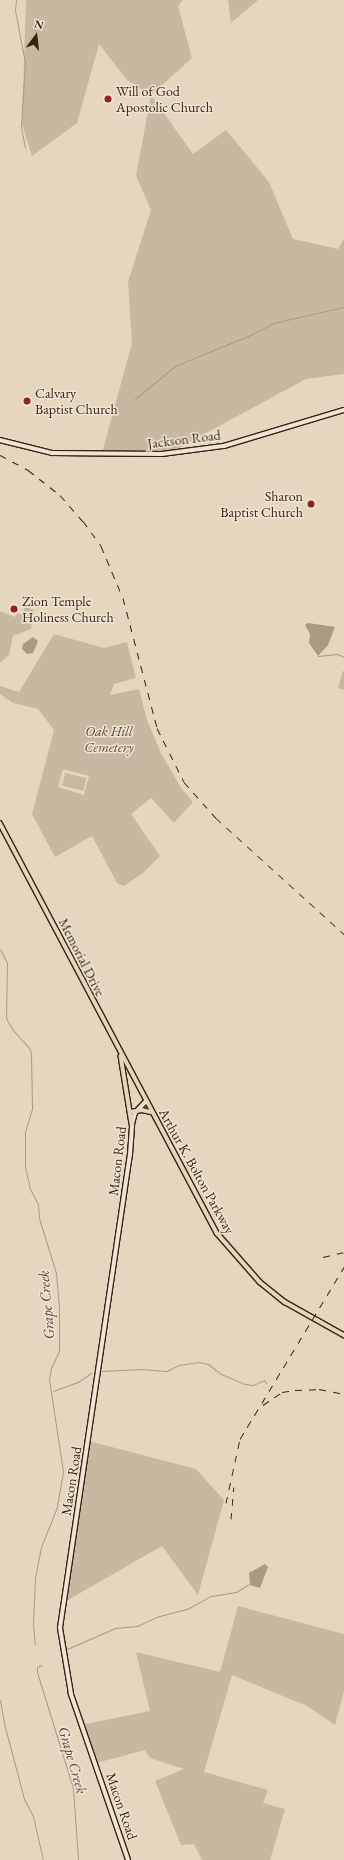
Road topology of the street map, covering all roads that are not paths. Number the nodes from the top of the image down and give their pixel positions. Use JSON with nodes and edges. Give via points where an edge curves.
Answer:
{"nodes":[{"id":1,"x":344,"y":410,"type":"edge"},
{"id":2,"x":0,"y":440,"type":"edge"},
{"id":3,"x":0,"y":823,"type":"edge"},
{"id":4,"x":120,"y":1053,"type":"junction"},
{"id":5,"x":146,"y":1102,"type":"junction"},
{"id":6,"x":130,"y":1112,"type":"junction"},
{"id":7,"x":151,"y":1112,"type":"junction"},
{"id":8,"x":135,"y":1113,"type":"junction"},
{"id":9,"x":132,"y":1124,"type":"junction"},
{"id":10,"x":344,"y":1335,"type":"edge"},
{"id":11,"x":128,"y":1860,"type":"edge"}],
"edges":[{"from":1,"to":2,"type":"main road","name":"Jackson Road","via":[[224,446],[187,452],[143,455],[68,454]]},
{"from":3,"to":4,"type":"main road","name":"Memorial Drive"},
{"from":4,"to":5,"type":"main road","name":"Memorial Drive"},
{"from":4,"to":6,"type":"main road"},
{"from":5,"to":7,"type":"main road","name":"Arthur K. Bolton Parkway"},
{"from":5,"to":8,"type":"main road","name":"Macon Road"},
{"from":6,"to":8,"type":"main road"},
{"from":6,"to":9,"type":"main road"},
{"from":7,"to":8,"type":"main road","via":[[142,1110]]},
{"from":7,"to":10,"type":"main road","name":"Arthur K. Bolton Parkway","via":[[216,1233],[232,1254],[285,1302]]},
{"from":8,"to":9,"type":"main road","name":"Macon Road"},
{"from":9,"to":11,"type":"main road","name":"Macon Road","via":[[130,1155],[60,1628],[71,1694]]}]}
